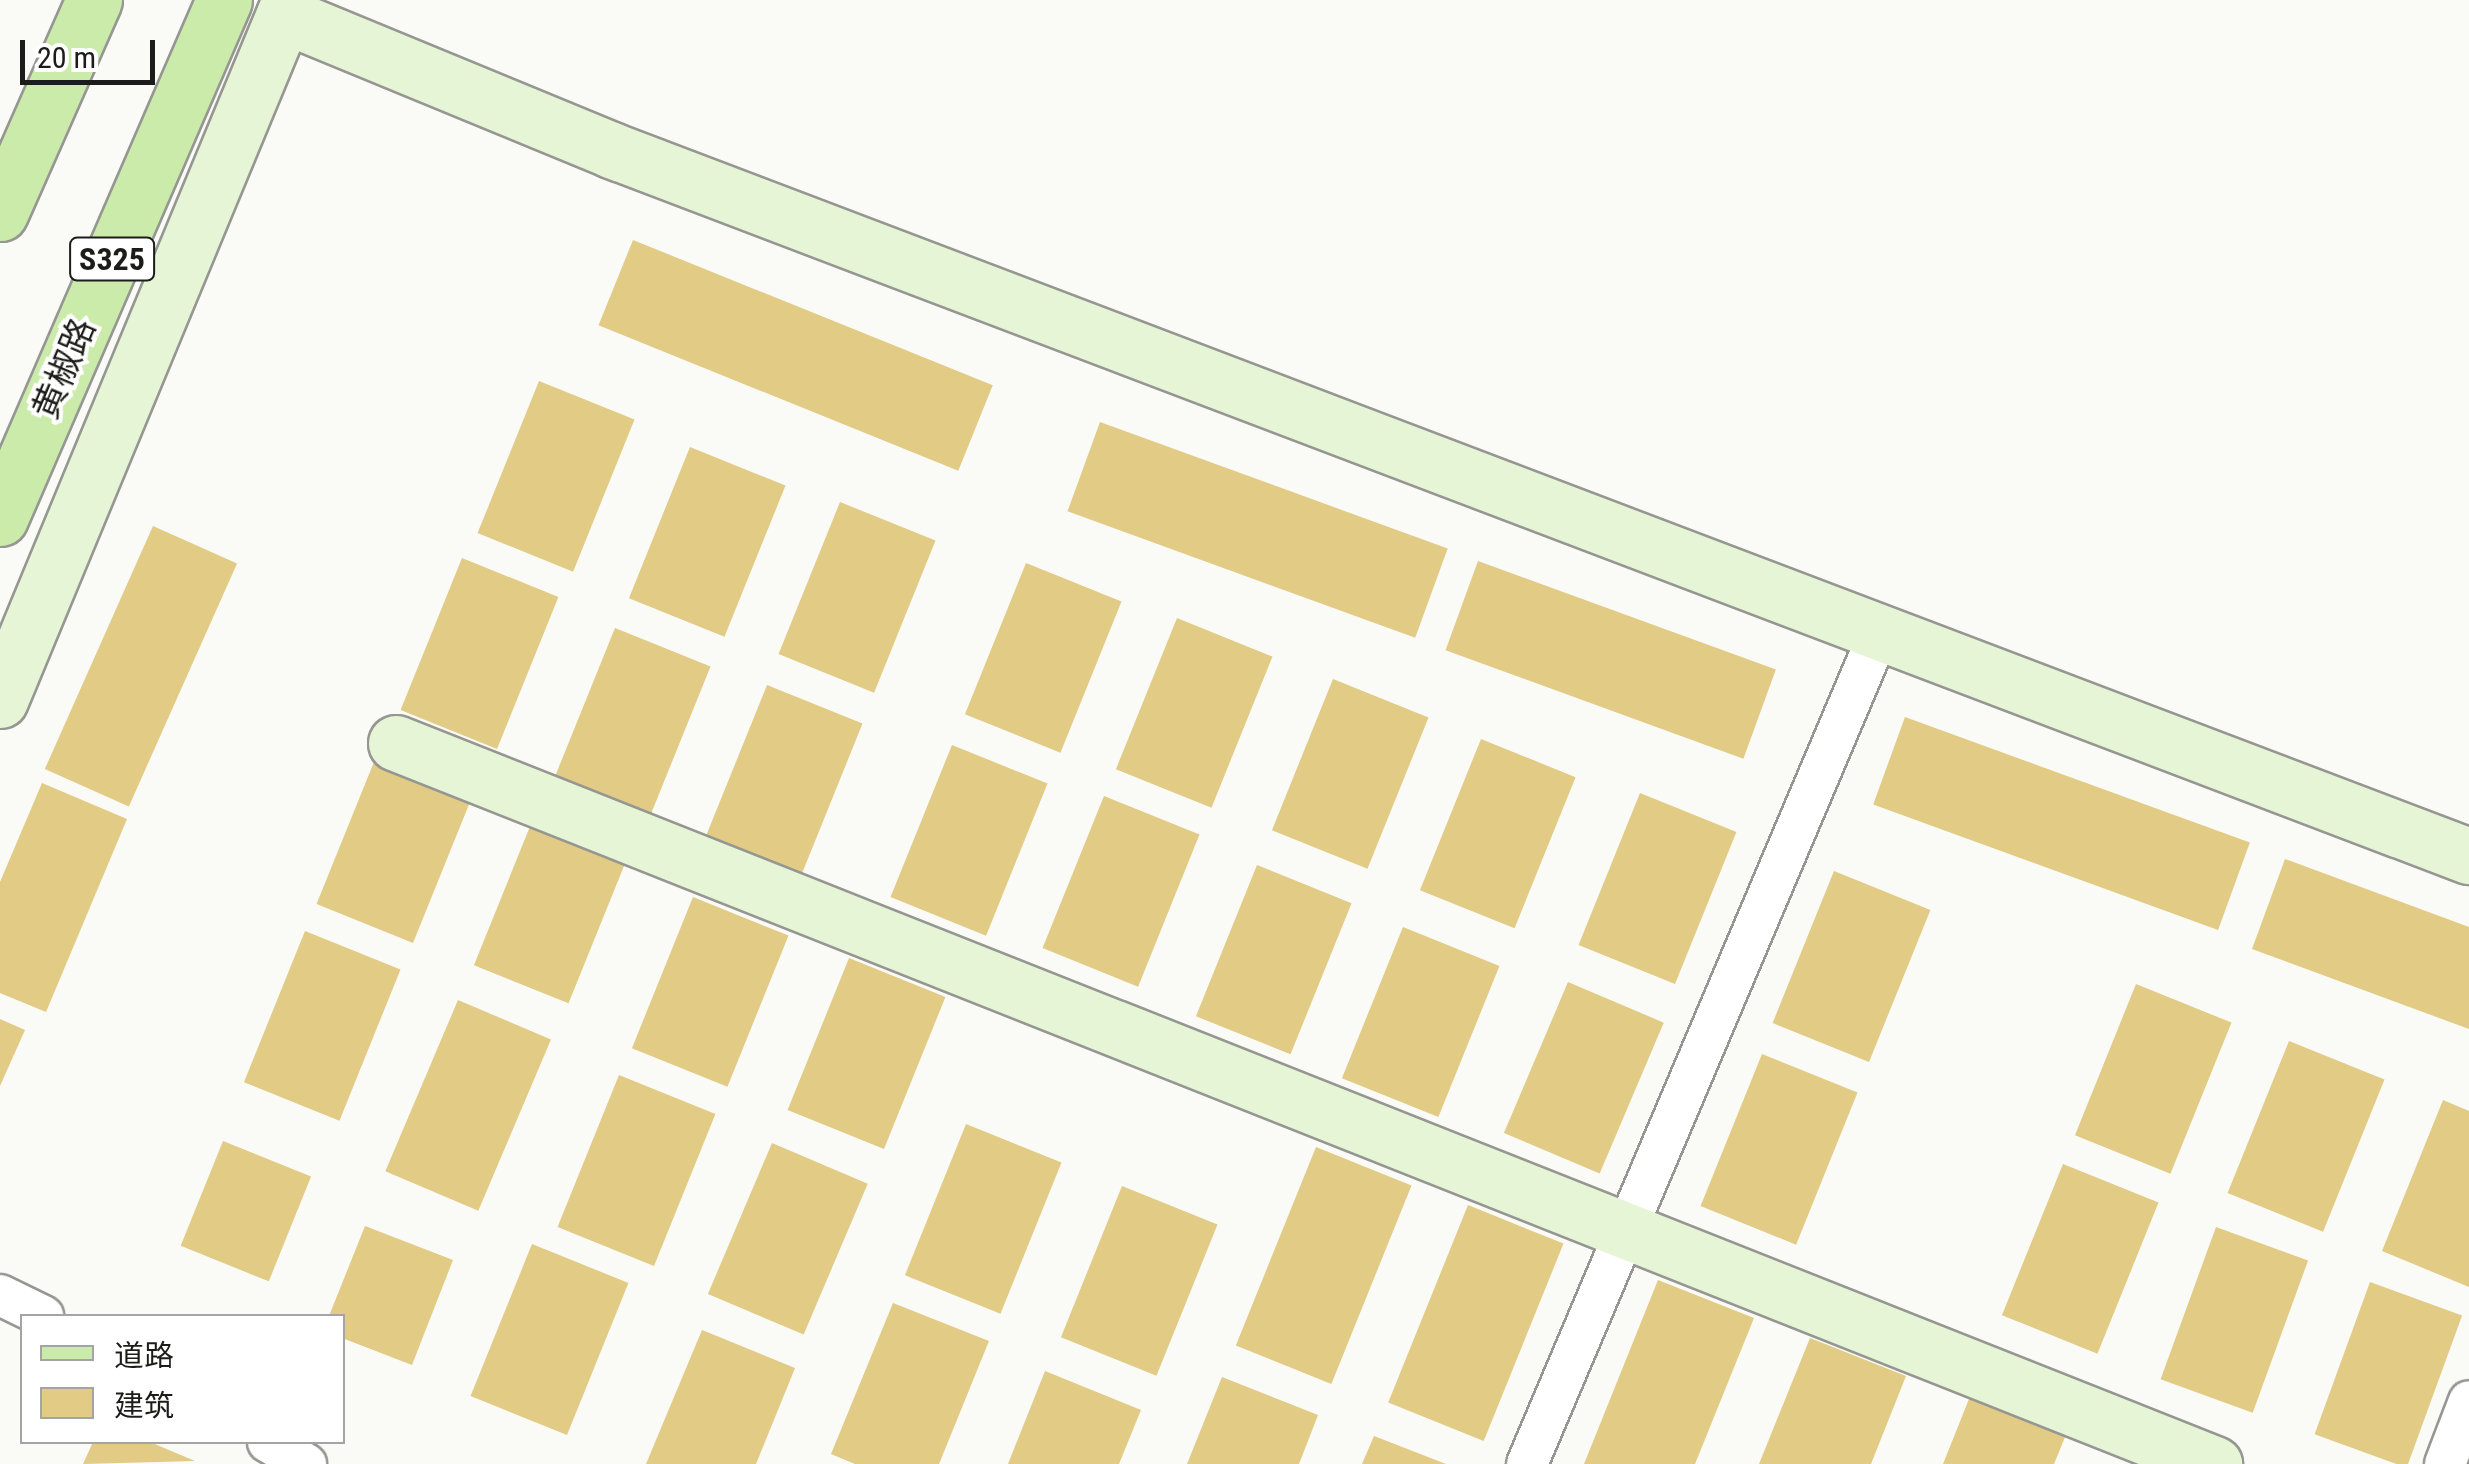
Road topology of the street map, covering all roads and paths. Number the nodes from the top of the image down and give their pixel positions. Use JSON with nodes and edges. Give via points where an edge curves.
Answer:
{"nodes":[{"id":1,"x":94,"y":0,"type":"edge"},
{"id":2,"x":224,"y":0,"type":"edge"},
{"id":3,"x":287,"y":7,"type":"edge"},
{"id":4,"x":0,"y":213,"type":"edge"},
{"id":5,"x":0,"y":518,"type":"edge"},
{"id":6,"x":1878,"y":636,"type":"junction"},
{"id":7,"x":0,"y":700,"type":"edge"},
{"id":8,"x":396,"y":743,"type":"dead end"},
{"id":9,"x":2469,"y":856,"type":"edge"},
{"id":10,"x":1624,"y":1230,"type":"junction"},
{"id":11,"x":0,"y":1295,"type":"edge"},
{"id":12,"x":39,"y":1314,"type":"edge"},
{"id":13,"x":2469,"y":1401,"type":"edge"},
{"id":14,"x":271,"y":1444,"type":"edge"},
{"id":15,"x":306,"y":1464,"type":"edge"},
{"id":16,"x":1527,"y":1464,"type":"edge"},
{"id":17,"x":2214,"y":1464,"type":"edge"},
{"id":18,"x":2445,"y":1464,"type":"edge"}],
"edges":[{"from":1,"to":4,"type":"main road"},
{"from":2,"to":5,"type":"main road","name":"黄椒路","number":"S325"},
{"from":3,"to":6,"type":"street","via":[[611,150]]},
{"from":3,"to":7,"type":"street"},
{"from":6,"to":9,"type":"street"},
{"from":6,"to":10,"type":"street"},
{"from":8,"to":10,"type":"street"},
{"from":10,"to":16,"type":"street"},
{"from":10,"to":17,"type":"street"},
{"from":11,"to":12,"type":"street"},
{"from":13,"to":18,"type":"street"},
{"from":14,"to":15,"type":"street"}]}
